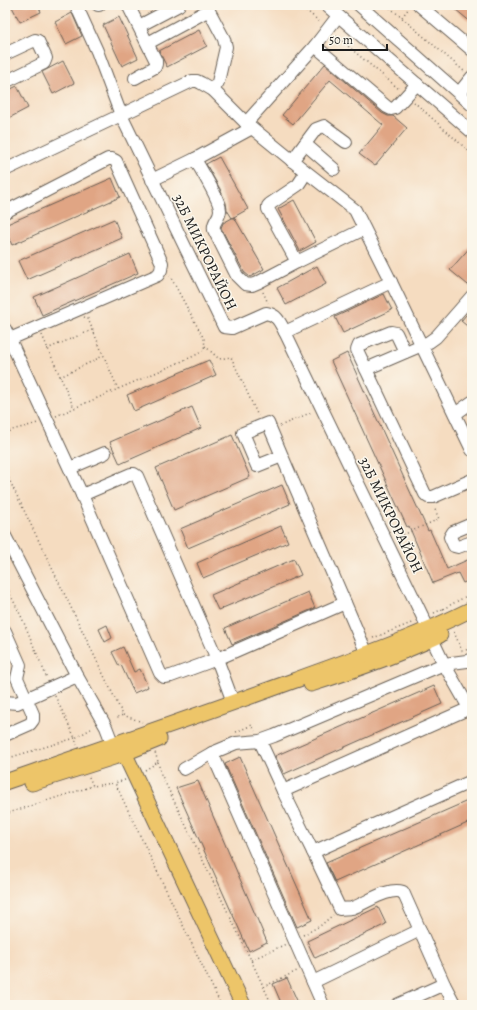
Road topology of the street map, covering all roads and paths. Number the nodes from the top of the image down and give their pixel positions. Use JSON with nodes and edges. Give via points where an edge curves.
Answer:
{"nodes":[{"id":1,"x":76,"y":5,"type":"edge"},
{"id":2,"x":128,"y":5,"type":"edge"},
{"id":3,"x":179,"y":5,"type":"edge"},
{"id":4,"x":300,"y":5,"type":"edge"},
{"id":5,"x":326,"y":5,"type":"edge"},
{"id":6,"x":387,"y":5,"type":"edge"},
{"id":7,"x":412,"y":5,"type":"edge"},
{"id":8,"x":419,"y":5,"type":"edge"},
{"id":9,"x":208,"y":7,"type":"edge"},
{"id":10,"x":367,"y":7,"type":"edge"},
{"id":11,"x":338,"y":16,"type":"junction"},
{"id":12,"x":402,"y":17,"type":"junction"},
{"id":13,"x":139,"y":26,"type":"junction"},
{"id":14,"x":328,"y":29,"type":"junction"},
{"id":15,"x":148,"y":43,"type":"junction"},
{"id":16,"x":315,"y":46,"type":"junction"},
{"id":17,"x":472,"y":50,"type":"edge"},
{"id":18,"x":5,"y":54,"type":"edge"},
{"id":19,"x":472,"y":77,"type":"edge"},
{"id":20,"x":135,"y":78,"type":"dead end"},
{"id":21,"x":5,"y":82,"type":"edge"},
{"id":22,"x":417,"y":84,"type":"junction"},
{"id":23,"x":213,"y":90,"type":"junction"},
{"id":24,"x":459,"y":93,"type":"junction"},
{"id":25,"x":406,"y":96,"type":"junction"},
{"id":26,"x":472,"y":104,"type":"edge"},
{"id":27,"x":121,"y":115,"type":"junction"},
{"id":28,"x":249,"y":125,"type":"junction"},
{"id":29,"x":471,"y":128,"type":"edge"},
{"id":30,"x":346,"y":142,"type":"dead end"},
{"id":31,"x":305,"y":144,"type":"junction"},
{"id":32,"x":472,"y":154,"type":"edge"},
{"id":33,"x":195,"y":159,"type":"junction"},
{"id":34,"x":292,"y":161,"type":"junction"},
{"id":35,"x":334,"y":169,"type":"dead end"},
{"id":36,"x":5,"y":170,"type":"edge"},
{"id":37,"x":305,"y":171,"type":"junction"},
{"id":38,"x":152,"y":180,"type":"junction"},
{"id":39,"x":5,"y":212,"type":"edge"},
{"id":40,"x":364,"y":228,"type":"junction"},
{"id":41,"x":162,"y":262,"type":"junction"},
{"id":42,"x":297,"y":262,"type":"junction"},
{"id":43,"x":259,"y":282,"type":"junction"},
{"id":44,"x":390,"y":282,"type":"junction"},
{"id":45,"x":472,"y":296,"type":"edge"},
{"id":46,"x":273,"y":315,"type":"junction"},
{"id":47,"x":82,"y":316,"type":"dead end"},
{"id":48,"x":38,"y":326,"type":"junction"},
{"id":49,"x":92,"y":330,"type":"junction"},
{"id":50,"x":285,"y":332,"type":"junction"},
{"id":51,"x":7,"y":334,"type":"edge"},
{"id":52,"x":421,"y":345,"type":"junction"},
{"id":53,"x":205,"y":346,"type":"junction"},
{"id":54,"x":48,"y":349,"type":"junction"},
{"id":55,"x":405,"y":352,"type":"junction"},
{"id":56,"x":104,"y":356,"type":"junction"},
{"id":57,"x":366,"y":369,"type":"junction"},
{"id":58,"x":60,"y":377,"type":"junction"},
{"id":59,"x":118,"y":389,"type":"junction"},
{"id":60,"x":472,"y":402,"type":"edge"},
{"id":61,"x":74,"y":408,"type":"junction"},
{"id":62,"x":322,"y":408,"type":"junction"},
{"id":63,"x":455,"y":414,"type":"junction"},
{"id":64,"x":48,"y":420,"type":"junction"},
{"id":65,"x":267,"y":427,"type":"junction"},
{"id":66,"x":5,"y":432,"type":"edge"},
{"id":67,"x":472,"y":450,"type":"edge"},
{"id":68,"x":105,"y":453,"type":"dead end"},
{"id":69,"x":282,"y":456,"type":"junction"},
{"id":70,"x":70,"y":468,"type":"junction"},
{"id":71,"x":5,"y":471,"type":"edge"},
{"id":72,"x":472,"y":480,"type":"edge"},
{"id":73,"x":82,"y":495,"type":"junction"},
{"id":74,"x":428,"y":497,"type":"junction"},
{"id":75,"x":472,"y":524,"type":"edge"},
{"id":76,"x":5,"y":536,"type":"edge"},
{"id":77,"x":472,"y":542,"type":"edge"},
{"id":78,"x":387,"y":543,"type":"junction"},
{"id":79,"x":9,"y":555,"type":"edge"},
{"id":80,"x":5,"y":584,"type":"edge"},
{"id":81,"x":472,"y":593,"type":"edge"},
{"id":82,"x":345,"y":603,"type":"junction"},
{"id":83,"x":443,"y":609,"type":"dead end"},
{"id":84,"x":472,"y":609,"type":"edge"},
{"id":85,"x":472,"y":621,"type":"edge"},
{"id":86,"x":5,"y":631,"type":"edge"},
{"id":87,"x":431,"y":634,"type":"junction"},
{"id":88,"x":472,"y":647,"type":"edge"},
{"id":89,"x":462,"y":651,"type":"dead end"},
{"id":90,"x":367,"y":654,"type":"junction"},
{"id":91,"x":217,"y":659,"type":"junction"},
{"id":92,"x":472,"y":659,"type":"edge"},
{"id":93,"x":444,"y":664,"type":"junction"},
{"id":94,"x":77,"y":676,"type":"junction"},
{"id":95,"x":51,"y":687,"type":"junction"},
{"id":96,"x":26,"y":699,"type":"junction"},
{"id":97,"x":5,"y":702,"type":"edge"},
{"id":98,"x":233,"y":702,"type":"junction"},
{"id":99,"x":471,"y":710,"type":"edge"},
{"id":100,"x":123,"y":715,"type":"junction"},
{"id":101,"x":115,"y":718,"type":"dead end"},
{"id":102,"x":143,"y":722,"type":"dead end"},
{"id":103,"x":91,"y":729,"type":"dead end"},
{"id":104,"x":5,"y":734,"type":"edge"},
{"id":105,"x":75,"y":738,"type":"junction"},
{"id":106,"x":260,"y":741,"type":"junction"},
{"id":107,"x":78,"y":749,"type":"dead end"},
{"id":108,"x":119,"y":749,"type":"junction"},
{"id":109,"x":155,"y":750,"type":"dead end"},
{"id":110,"x":212,"y":753,"type":"junction"},
{"id":111,"x":5,"y":759,"type":"edge"},
{"id":112,"x":158,"y":762,"type":"junction"},
{"id":113,"x":184,"y":769,"type":"dead end"},
{"id":114,"x":88,"y":774,"type":"dead end"},
{"id":115,"x":128,"y":778,"type":"junction"},
{"id":116,"x":472,"y":780,"type":"edge"},
{"id":117,"x":5,"y":782,"type":"edge"},
{"id":118,"x":94,"y":786,"type":"junction"},
{"id":119,"x":283,"y":791,"type":"junction"},
{"id":120,"x":5,"y":792,"type":"edge"},
{"id":121,"x":5,"y":814,"type":"edge"},
{"id":122,"x":313,"y":852,"type":"junction"},
{"id":123,"x":420,"y":930,"type":"junction"},
{"id":124,"x":306,"y":967,"type":"junction"},
{"id":125,"x":313,"y":982,"type":"junction"},
{"id":126,"x":444,"y":984,"type":"junction"},
{"id":127,"x":263,"y":987,"type":"junction"},
{"id":128,"x":221,"y":1005,"type":"edge"},
{"id":129,"x":237,"y":1005,"type":"edge"},
{"id":130,"x":243,"y":1005,"type":"edge"},
{"id":131,"x":272,"y":1005,"type":"edge"},
{"id":132,"x":324,"y":1005,"type":"edge"},
{"id":133,"x":397,"y":1005,"type":"edge"},
{"id":134,"x":455,"y":1005,"type":"edge"}],
"edges":[{"from":1,"to":27,"type":"street","name":"32Б МИКРОРАЙОН","via":[[97,51]]},
{"from":2,"to":13,"type":"street"},
{"from":3,"to":13,"type":"street"},
{"from":4,"to":14,"type":"path"},
{"from":5,"to":11,"type":"street"},
{"from":6,"to":12,"type":"path"},
{"from":7,"to":12,"type":"path"},
{"from":8,"to":17,"type":"street"},
{"from":9,"to":15,"type":"street"},
{"from":9,"to":23,"type":"street","via":[[226,47],[218,82]]},
{"from":10,"to":24,"type":"street"},
{"from":11,"to":14,"type":"street"},
{"from":11,"to":22,"type":"street"},
{"from":12,"to":19,"type":"path"},
{"from":13,"to":15,"type":"street"},
{"from":14,"to":16,"type":"street"},
{"from":14,"to":25,"type":"path"},
{"from":15,"to":20,"type":"street","via":[[156,64]]},
{"from":16,"to":25,"type":"street","via":[[387,107],[395,108]]},
{"from":16,"to":28,"type":"street"},
{"from":18,"to":21,"type":"street","via":[[35,40],[46,58],[44,63]]},
{"from":19,"to":24,"type":"street"},
{"from":22,"to":25,"type":"street"},
{"from":22,"to":29,"type":"street"},
{"from":23,"to":27,"type":"street","via":[[192,81]]},
{"from":23,"to":28,"type":"street"},
{"from":24,"to":26,"type":"street"},
{"from":25,"to":32,"type":"path"},
{"from":27,"to":36,"type":"street"},
{"from":27,"to":38,"type":"street","name":"32Б МИКРОРАЙОН"},
{"from":28,"to":33,"type":"street"},
{"from":28,"to":34,"type":"street"},
{"from":30,"to":31,"type":"street","via":[[324,126],[316,129]]},
{"from":31,"to":34,"type":"street"},
{"from":31,"to":35,"type":"street"},
{"from":33,"to":38,"type":"street"},
{"from":33,"to":43,"type":"street","via":[[219,205],[219,216],[213,227],[237,276],[245,284]]},
{"from":34,"to":37,"type":"street"},
{"from":37,"to":40,"type":"street","via":[[355,210]]},
{"from":37,"to":42,"type":"street","via":[[298,185],[268,206]]},
{"from":38,"to":46,"type":"street","name":"32Б МИКРОРАЙОН","via":[[224,327],[232,328],[266,313]]},
{"from":39,"to":41,"type":"street","via":[[112,159],[116,161]]},
{"from":40,"to":42,"type":"street"},
{"from":40,"to":44,"type":"street"},
{"from":41,"to":48,"type":"street","via":[[158,275]]},
{"from":41,"to":53,"type":"path","via":[[204,339]]},
{"from":42,"to":43,"type":"street"},
{"from":43,"to":46,"type":"path"},
{"from":44,"to":50,"type":"street"},
{"from":44,"to":52,"type":"street"},
{"from":45,"to":52,"type":"street","via":[[436,337]]},
{"from":46,"to":50,"type":"street","name":"32Б МИКРОРАЙОН"},
{"from":47,"to":49,"type":"path","via":[[88,319]]},
{"from":48,"to":51,"type":"street"},
{"from":48,"to":54,"type":"path"},
{"from":49,"to":54,"type":"path"},
{"from":49,"to":56,"type":"path"},
{"from":50,"to":62,"type":"street","name":"32Б МИКРОРАЙОН"},
{"from":51,"to":64,"type":"street"},
{"from":52,"to":55,"type":"street"},
{"from":52,"to":63,"type":"street"},
{"from":53,"to":59,"type":"path","via":[[194,356]]},
{"from":53,"to":65,"type":"path","via":[[219,359],[231,356]]},
{"from":54,"to":58,"type":"path"},
{"from":55,"to":57,"type":"street"},
{"from":55,"to":57,"type":"street","via":[[394,332],[359,344],[357,350]]},
{"from":56,"to":58,"type":"path"},
{"from":56,"to":59,"type":"path"},
{"from":57,"to":74,"type":"street"},
{"from":58,"to":61,"type":"path"},
{"from":59,"to":61,"type":"path"},
{"from":60,"to":63,"type":"street"},
{"from":61,"to":64,"type":"path"},
{"from":62,"to":65,"type":"path"},
{"from":62,"to":78,"type":"street","name":"32Б МИКРОРАЙОН"},
{"from":63,"to":67,"type":"street"},
{"from":64,"to":66,"type":"path"},
{"from":64,"to":70,"type":"street"},
{"from":65,"to":69,"type":"street"},
{"from":65,"to":69,"type":"street","via":[[243,433],[257,466]]},
{"from":68,"to":70,"type":"street"},
{"from":69,"to":82,"type":"street"},
{"from":70,"to":73,"type":"street"},
{"from":71,"to":100,"type":"path"},
{"from":72,"to":74,"type":"street"},
{"from":73,"to":91,"type":"street","via":[[160,673],[172,676]]},
{"from":73,"to":91,"type":"street","via":[[131,474],[137,476]]},
{"from":74,"to":78,"type":"path","via":[[439,519]]},
{"from":75,"to":77,"type":"street","via":[[452,532],[450,537],[454,546],[458,547]]},
{"from":76,"to":79,"type":"street"},
{"from":78,"to":87,"type":"street","name":"32Б МИКРОРАЙОН"},
{"from":79,"to":94,"type":"street"},
{"from":80,"to":95,"type":"path"},
{"from":81,"to":83,"type":"path"},
{"from":82,"to":90,"type":"street"},
{"from":82,"to":91,"type":"street"},
{"from":84,"to":87,"type":"main road"},
{"from":85,"to":87,"type":"main road"},
{"from":86,"to":96,"type":"street","via":[[20,665],[17,678]]},
{"from":87,"to":90,"type":"main road"},
{"from":87,"to":93,"type":"street","name":"32Б МИКРОРАЙОН"},
{"from":87,"to":108,"type":"main road","via":[[359,668]]},
{"from":88,"to":89,"type":"path"},
{"from":90,"to":98,"type":"main road"},
{"from":91,"to":98,"type":"street"},
{"from":92,"to":93,"type":"street"},
{"from":93,"to":99,"type":"street","name":"32Б МИКРОРАЙОН"},
{"from":93,"to":106,"type":"street"},
{"from":94,"to":95,"type":"street"},
{"from":94,"to":108,"type":"street"},
{"from":95,"to":96,"type":"street"},
{"from":95,"to":105,"type":"path"},
{"from":96,"to":97,"type":"street","via":[[17,703]]},
{"from":96,"to":104,"type":"street","via":[[33,720],[30,724]]},
{"from":98,"to":108,"type":"main road"},
{"from":99,"to":119,"type":"street"},
{"from":100,"to":101,"type":"path"},
{"from":100,"to":102,"type":"path"},
{"from":103,"to":105,"type":"path"},
{"from":105,"to":107,"type":"path"},
{"from":105,"to":111,"type":"path"},
{"from":106,"to":110,"type":"street","via":[[236,744]]},
{"from":106,"to":119,"type":"street"},
{"from":108,"to":115,"type":"main road"},
{"from":108,"to":117,"type":"main road"},
{"from":108,"to":120,"type":"main road"},
{"from":108,"to":130,"type":"main road"},
{"from":109,"to":112,"type":"path"},
{"from":110,"to":113,"type":"street"},
{"from":110,"to":124,"type":"street"},
{"from":112,"to":115,"type":"path"},
{"from":112,"to":127,"type":"path","via":[[161,774]]},
{"from":114,"to":118,"type":"path"},
{"from":115,"to":118,"type":"path"},
{"from":115,"to":128,"type":"path"},
{"from":115,"to":129,"type":"main road"},
{"from":116,"to":122,"type":"street"},
{"from":118,"to":121,"type":"path"},
{"from":119,"to":122,"type":"street"},
{"from":122,"to":123,"type":"street","via":[[340,908],[350,908],[385,893],[403,892]]},
{"from":123,"to":125,"type":"street"},
{"from":123,"to":126,"type":"street"},
{"from":124,"to":125,"type":"street"},
{"from":124,"to":127,"type":"path"},
{"from":125,"to":132,"type":"street"},
{"from":126,"to":133,"type":"street"},
{"from":126,"to":134,"type":"street"},
{"from":127,"to":131,"type":"path"}]}
